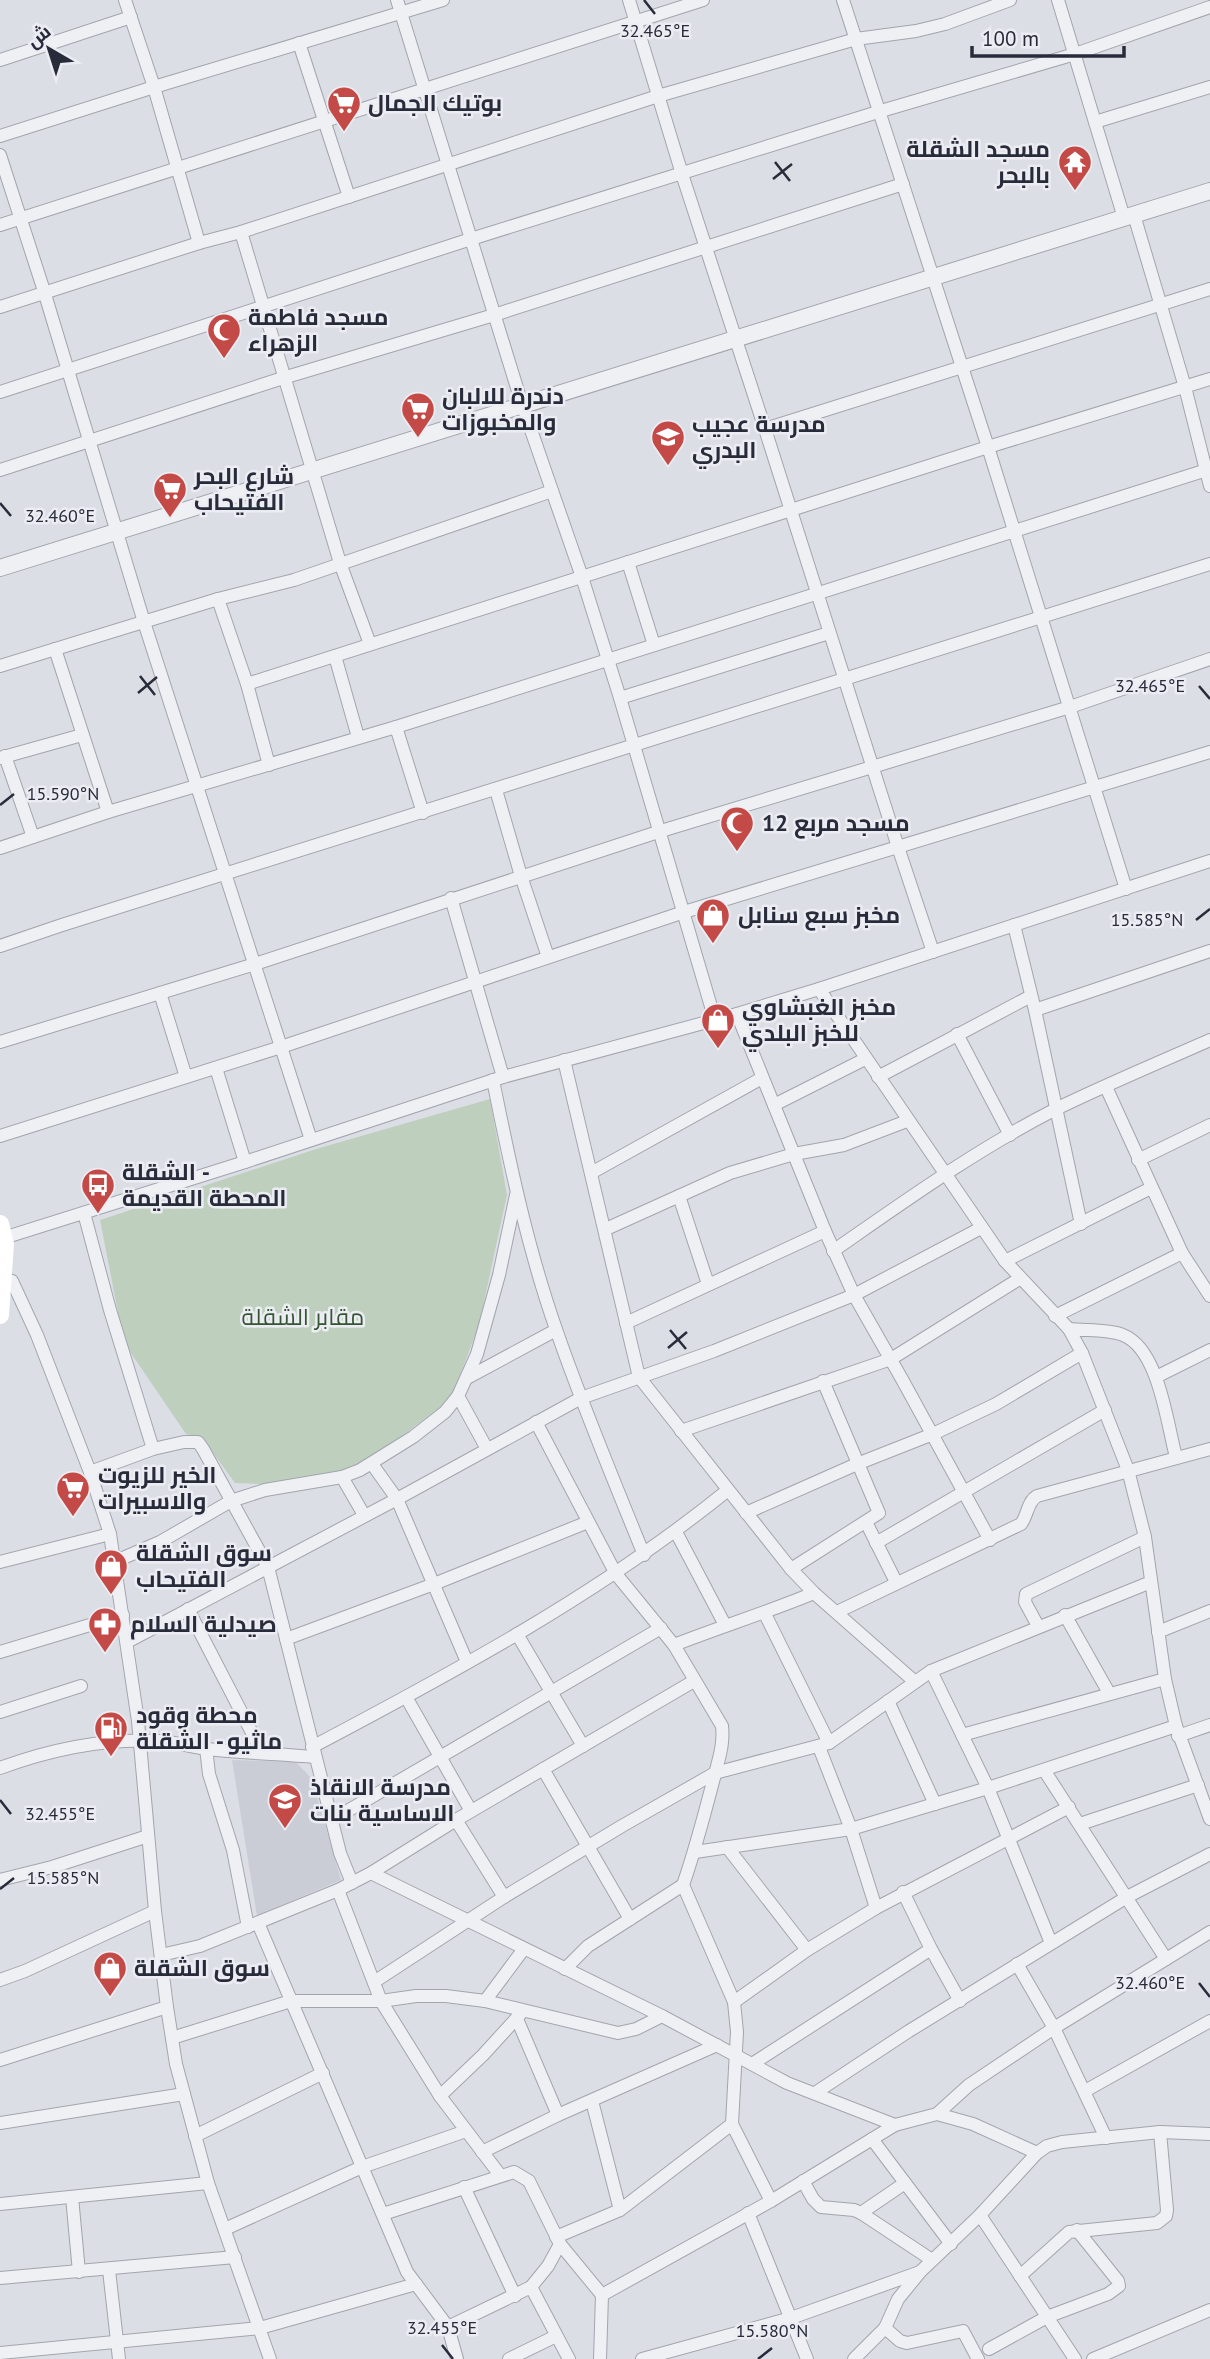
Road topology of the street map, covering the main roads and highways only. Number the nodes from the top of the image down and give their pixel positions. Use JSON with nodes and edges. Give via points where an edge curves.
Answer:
{"nodes":[{"id":1,"x":2,"y":1240,"type":"edge"},
{"id":2,"x":2,"y":1277,"type":"edge"},
{"id":3,"x":0,"y":1315,"type":"edge"}],
"edges":[{"from":1,"to":2,"type":"main road"},
{"from":2,"to":3,"type":"main road"}]}
